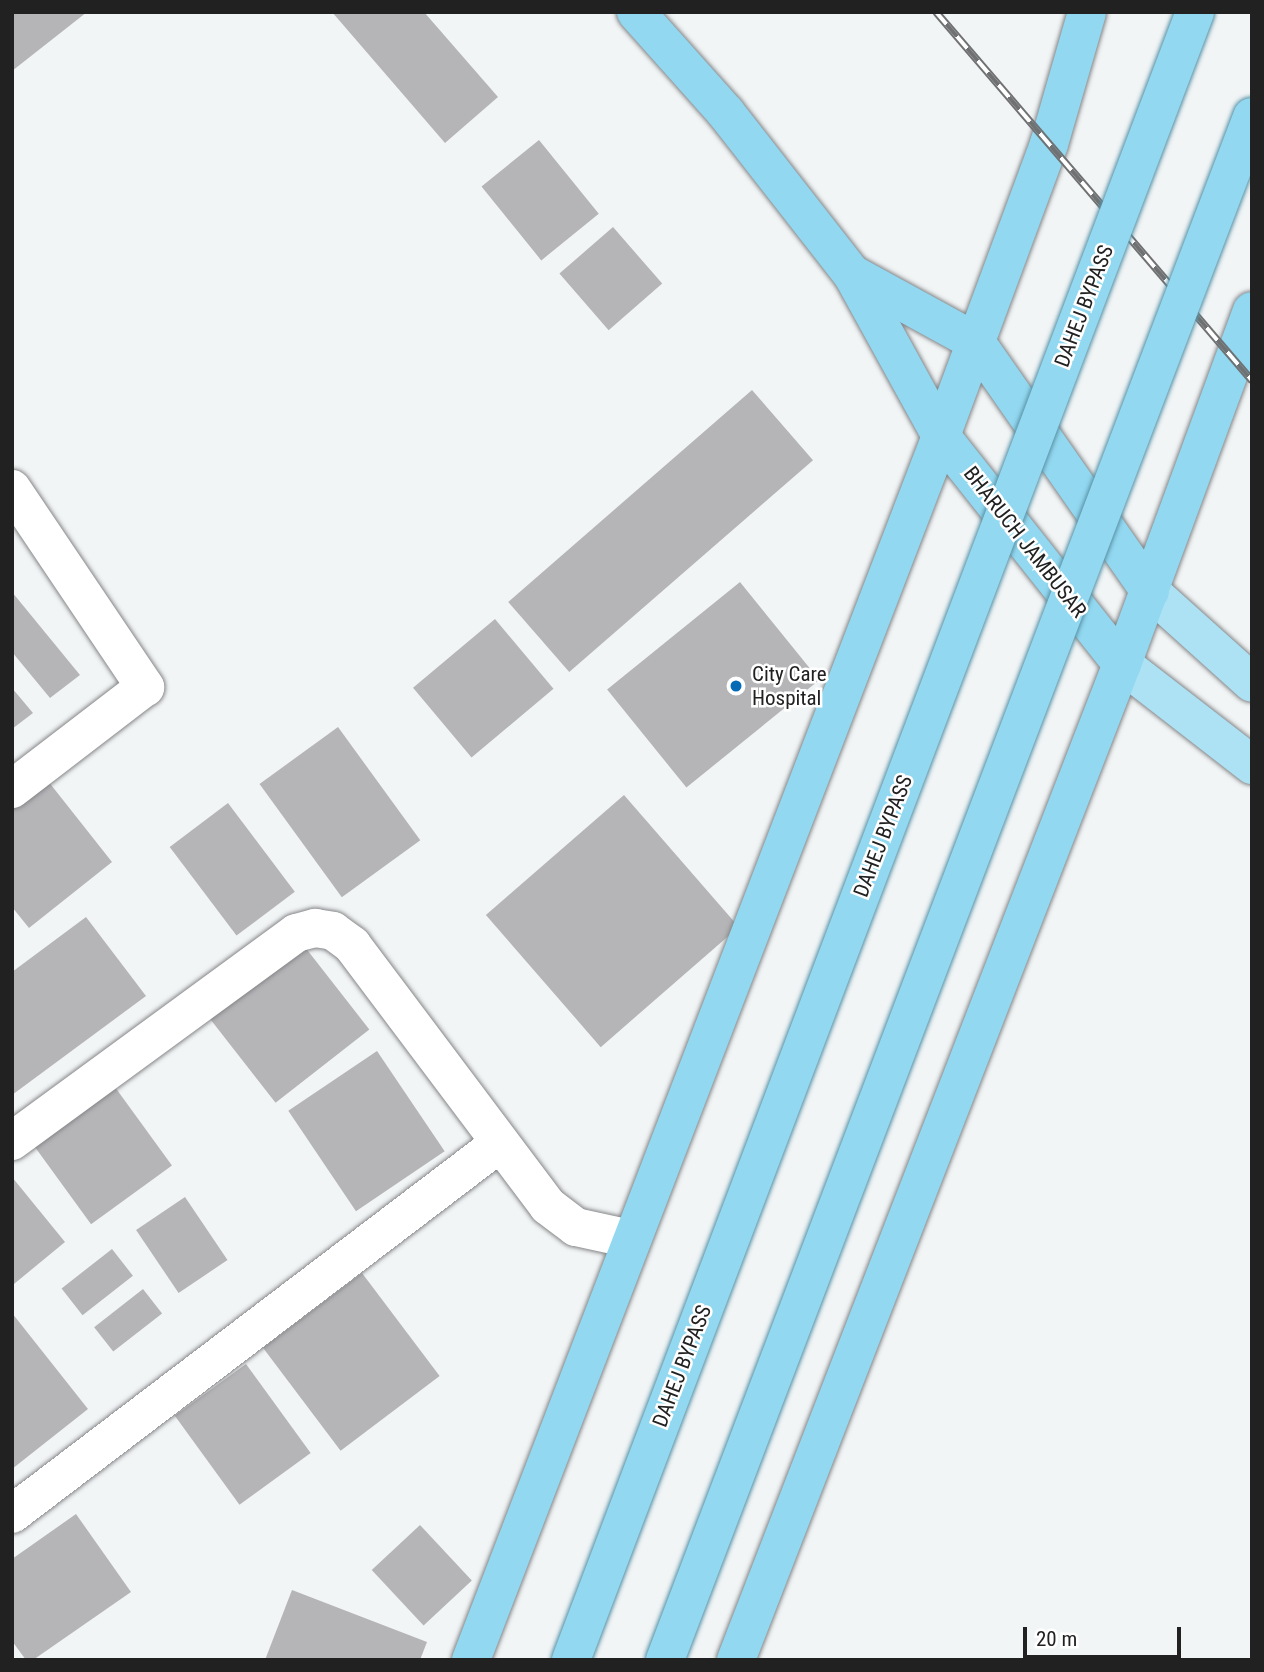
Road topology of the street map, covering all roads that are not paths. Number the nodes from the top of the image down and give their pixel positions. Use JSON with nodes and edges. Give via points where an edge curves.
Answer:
{"nodes":[{"id":1,"x":636,"y":12,"type":"edge"},
{"id":2,"x":1087,"y":12,"type":"edge"},
{"id":3,"x":1195,"y":12,"type":"edge"},
{"id":4,"x":1252,"y":117,"type":"edge"},
{"id":5,"x":852,"y":274,"type":"junction"},
{"id":6,"x":1252,"y":311,"type":"edge"},
{"id":7,"x":976,"y":342,"type":"junction"},
{"id":8,"x":941,"y":436,"type":"junction"},
{"id":9,"x":12,"y":489,"type":"edge"},
{"id":10,"x":1150,"y":591,"type":"junction"},
{"id":11,"x":1122,"y":664,"type":"junction"},
{"id":12,"x":1252,"y":683,"type":"edge"},
{"id":13,"x":1252,"y":765,"type":"edge"},
{"id":14,"x":12,"y":789,"type":"edge"},
{"id":15,"x":12,"y":1141,"type":"edge"},
{"id":16,"x":500,"y":1143,"type":"junction"},
{"id":17,"x":631,"y":1239,"type":"junction"},
{"id":18,"x":12,"y":1514,"type":"edge"},
{"id":19,"x":471,"y":1660,"type":"edge"},
{"id":20,"x":571,"y":1660,"type":"edge"},
{"id":21,"x":665,"y":1660,"type":"edge"},
{"id":22,"x":736,"y":1660,"type":"edge"}],
"edges":[{"from":1,"to":5,"type":"highway","name":"BHARUCH JAMBUSAR","via":[[726,113]]},
{"from":2,"to":7,"type":"highway","via":[[1049,144]]},
{"from":3,"to":20,"type":"highway","name":"DAHEJ BYPASS","bridge":true},
{"from":4,"to":21,"type":"highway","bridge":true},
{"from":5,"to":7,"type":"highway","name":"BHARUCH JAMBUSAR"},
{"from":5,"to":8,"type":"highway","name":"BHARUCH JAMBUSAR"},
{"from":6,"to":10,"type":"highway"},
{"from":7,"to":8,"type":"highway"},
{"from":7,"to":10,"type":"highway","name":"BHARUCH JAMBUSAR"},
{"from":8,"to":11,"type":"highway","name":"BHARUCH JAMBUSAR"},
{"from":8,"to":17,"type":"highway"},
{"from":9,"to":14,"type":"street","via":[[145,687]]},
{"from":10,"to":11,"type":"highway"},
{"from":10,"to":12,"type":"main road","name":"BHARUCH JAMBUSAR"},
{"from":11,"to":13,"type":"main road","name":"BHARUCH JAMBUSAR"},
{"from":11,"to":22,"type":"highway"},
{"from":15,"to":16,"type":"street","via":[[296,933],[315,928],[333,931],[352,945]]},
{"from":16,"to":17,"type":"street","via":[[559,1217],[576,1227]]},
{"from":16,"to":18,"type":"street"},
{"from":17,"to":19,"type":"highway"}]}
